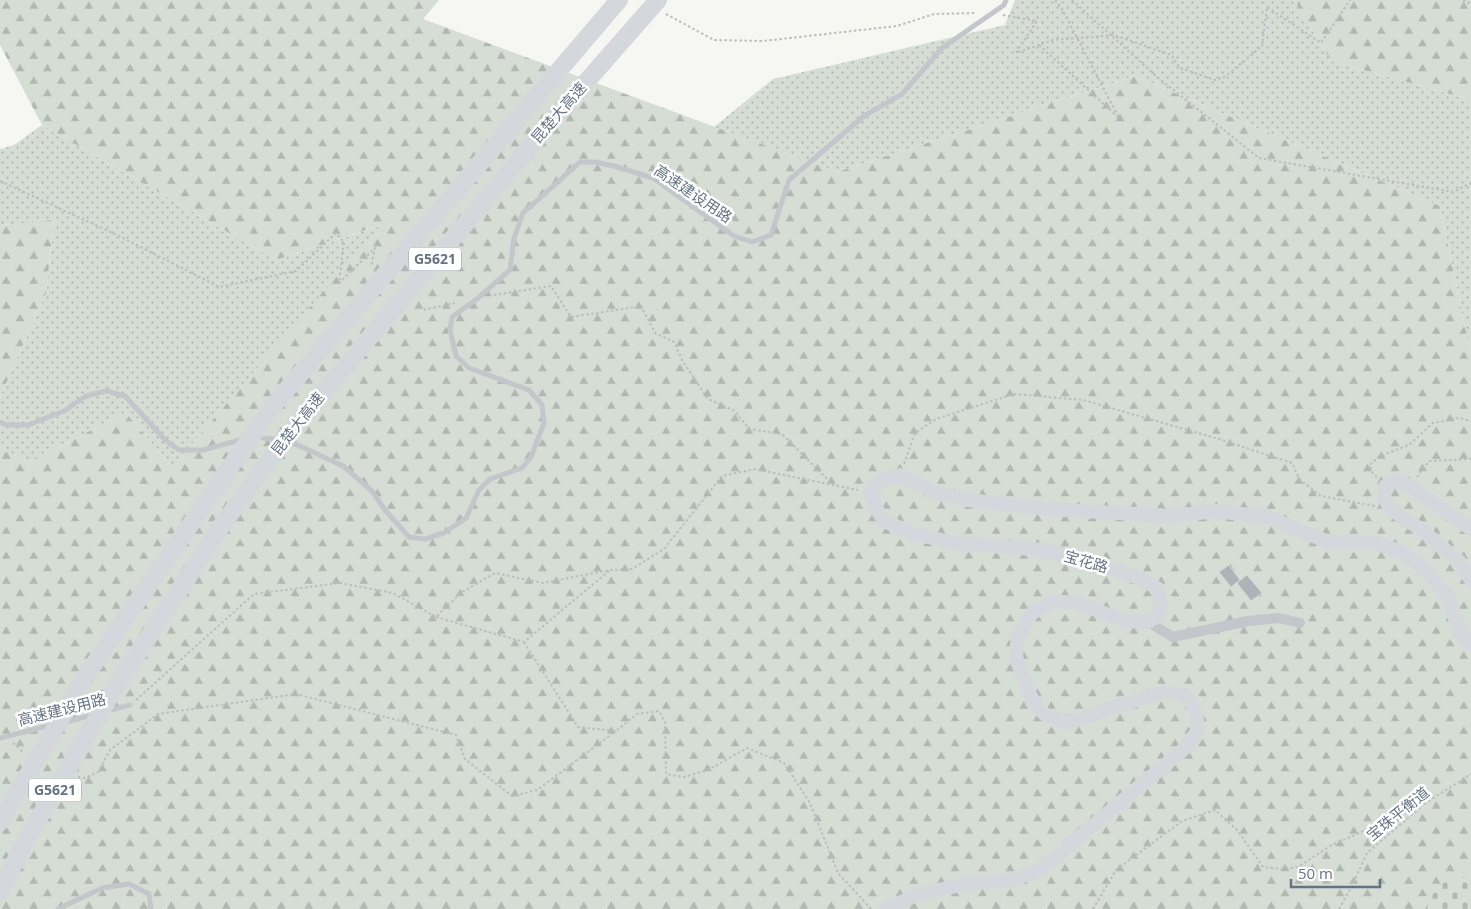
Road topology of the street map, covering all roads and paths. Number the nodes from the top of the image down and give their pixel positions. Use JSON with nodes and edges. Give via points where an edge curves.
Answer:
{"nodes":[{"id":1,"x":619,"y":0,"type":"edge"},
{"id":2,"x":1006,"y":0,"type":"edge"},
{"id":3,"x":1056,"y":0,"type":"edge"},
{"id":4,"x":1072,"y":0,"type":"edge"},
{"id":5,"x":1350,"y":0,"type":"edge"},
{"id":6,"x":1463,"y":0,"type":"edge"},
{"id":7,"x":1471,"y":4,"type":"edge"},
{"id":8,"x":662,"y":7,"type":"edge"},
{"id":9,"x":993,"y":13,"type":"junction"},
{"id":10,"x":1111,"y":35,"type":"junction"},
{"id":11,"x":1077,"y":38,"type":"junction"},
{"id":12,"x":1039,"y":45,"type":"junction"},
{"id":13,"x":0,"y":181,"type":"edge"},
{"id":14,"x":1471,"y":183,"type":"edge"},
{"id":15,"x":378,"y":267,"type":"dead end"},
{"id":16,"x":478,"y":298,"type":"junction"},
{"id":17,"x":418,"y":301,"type":"dead end"},
{"id":18,"x":1471,"y":421,"type":"edge"},
{"id":19,"x":0,"y":422,"type":"edge"},
{"id":20,"x":1471,"y":459,"type":"edge"},
{"id":21,"x":901,"y":475,"type":"junction"},
{"id":22,"x":832,"y":484,"type":"junction"},
{"id":23,"x":1386,"y":486,"type":"junction"},
{"id":24,"x":1411,"y":487,"type":"junction"},
{"id":25,"x":870,"y":493,"type":"junction"},
{"id":26,"x":1390,"y":509,"type":"junction"},
{"id":27,"x":1471,"y":529,"type":"edge"},
{"id":28,"x":610,"y":570,"type":"junction"},
{"id":29,"x":1471,"y":580,"type":"edge"},
{"id":30,"x":436,"y":617,"type":"junction"},
{"id":31,"x":1148,"y":622,"type":"junction"},
{"id":32,"x":1300,"y":624,"type":"dead end"},
{"id":33,"x":524,"y":642,"type":"junction"},
{"id":34,"x":1471,"y":644,"type":"edge"},
{"id":35,"x":130,"y":705,"type":"joint"},
{"id":36,"x":616,"y":731,"type":"junction"},
{"id":37,"x":3,"y":738,"type":"edge"},
{"id":38,"x":24,"y":753,"type":"dead end"},
{"id":39,"x":1471,"y":774,"type":"edge"},
{"id":40,"x":76,"y":777,"type":"dead end"},
{"id":41,"x":1424,"y":804,"type":"junction"},
{"id":42,"x":0,"y":822,"type":"edge"},
{"id":43,"x":0,"y":892,"type":"edge"},
{"id":44,"x":58,"y":909,"type":"edge"},
{"id":45,"x":151,"y":909,"type":"edge"},
{"id":46,"x":871,"y":909,"type":"edge"},
{"id":47,"x":886,"y":909,"type":"edge"},
{"id":48,"x":1093,"y":909,"type":"edge"},
{"id":49,"x":1339,"y":909,"type":"edge"}],
"edges":[{"from":1,"to":42,"type":"highway","name":"昆楚大高速","number":"G5621","via":[[271,408],[87,674]]},
{"from":2,"to":9,"type":"lane","name":"高速建设用路"},
{"from":3,"to":11,"type":"path"},
{"from":4,"to":10,"type":"path"},
{"from":5,"to":10,"type":"path","via":[[1321,44],[1267,7],[1262,46],[1226,76],[1215,80],[1180,68],[1171,55]]},
{"from":6,"to":7,"type":"path"},
{"from":8,"to":9,"type":"path","via":[[714,40],[763,41],[897,26],[934,14]]},
{"from":8,"to":43,"type":"highway","name":"昆楚大高速","number":"G5621","via":[[550,122],[295,426],[222,525],[113,691],[22,847]]},
{"from":9,"to":12,"type":"path","via":[[1037,21],[1016,53]]},
{"from":9,"to":16,"type":"lane","name":"高速建设用路","via":[[942,48],[902,94],[864,116],[789,180],[771,235],[752,242],[734,236],[653,178],[614,166],[580,162],[523,213],[514,238],[510,270]]},
{"from":10,"to":11,"type":"path"},
{"from":10,"to":14,"type":"path","via":[[1156,76],[1259,158],[1453,192]]},
{"from":11,"to":12,"type":"path"},
{"from":11,"to":12,"type":"path","via":[[1119,118]]},
{"from":13,"to":15,"type":"path","via":[[219,287],[296,271],[336,233],[344,242],[339,283],[375,248],[370,270]]},
{"from":16,"to":17,"type":"path","via":[[423,310]]},
{"from":16,"to":19,"type":"lane","name":"高速建设用路","via":[[452,317],[450,330],[456,356],[470,368],[529,390],[542,405],[544,423],[531,457],[522,468],[490,479],[479,490],[466,518],[444,533],[425,539],[410,537],[372,491],[343,466],[293,442],[253,437],[203,450],[179,450],[165,440],[125,396],[106,391],[86,396],[64,411],[28,425]]},
{"from":16,"to":22,"type":"path","via":[[551,286],[571,317],[641,306],[655,333],[674,342],[708,399],[735,411],[749,429],[782,434]]},
{"from":18,"to":23,"type":"path","via":[[1459,418],[1433,423],[1409,445],[1378,457],[1370,465],[1373,474]]},
{"from":20,"to":24,"type":"path","via":[[1429,460]]},
{"from":21,"to":25,"type":"main road","via":[[882,479]]},
{"from":21,"to":26,"type":"path","via":[[915,433],[936,419],[1014,394],[1083,400],[1219,440],[1292,463],[1299,479],[1321,496]]},
{"from":21,"to":34,"type":"main road","via":[[931,492],[968,500],[1048,509],[1171,516],[1215,510],[1268,517],[1328,542],[1372,542],[1399,552],[1424,568],[1448,598],[1460,635]]},
{"from":22,"to":25,"type":"path"},
{"from":22,"to":28,"type":"path","via":[[755,469],[722,476],[664,549],[632,569]]},
{"from":23,"to":24,"type":"main road","via":[[1398,480]]},
{"from":23,"to":26,"type":"main road","via":[[1384,497]]},
{"from":24,"to":27,"type":"main road"},
{"from":25,"to":31,"type":"main road","name":"宝花路","via":[[884,520],[915,534],[954,543],[1044,550],[1142,579],[1158,589],[1161,604],[1157,616]]},
{"from":26,"to":29,"type":"main road","via":[[1422,530],[1460,562]]},
{"from":28,"to":30,"type":"path","via":[[542,583],[496,574],[462,592]]},
{"from":28,"to":33,"type":"path"},
{"from":30,"to":33,"type":"path"},
{"from":30,"to":35,"type":"path","via":[[393,593],[340,583],[254,594]]},
{"from":31,"to":32,"type":"street","via":[[1173,637],[1248,621],[1279,618]]},
{"from":31,"to":47,"type":"main road","via":[[1125,621],[1075,602],[1052,602],[1033,612],[1018,635],[1016,657],[1031,696],[1044,714],[1066,723],[1163,692],[1184,695],[1196,710],[1198,730],[1185,748],[1040,870],[1013,880],[964,884],[914,896]]},
{"from":33,"to":36,"type":"path","via":[[578,727]]},
{"from":35,"to":37,"type":"lane","name":"高速建设用路"},
{"from":36,"to":40,"type":"path","via":[[537,790],[512,796],[465,759],[456,735],[296,694],[158,714],[110,750],[98,772],[85,778]]},
{"from":36,"to":46,"type":"path","via":[[637,714],[659,711],[665,722],[666,774],[684,777],[708,770],[746,748],[784,763],[810,802],[838,873]]},
{"from":37,"to":38,"type":"path"},
{"from":39,"to":41,"type":"path","name":"宝珠平衡道"},
{"from":41,"to":48,"type":"path","via":[[1330,846],[1298,867],[1281,869],[1263,867],[1237,830],[1215,810],[1182,821],[1116,870]]},
{"from":41,"to":49,"type":"path","name":"宝珠平衡道","via":[[1367,853]]},
{"from":44,"to":45,"type":"lane","via":[[102,888],[129,884],[149,894]]}]}
